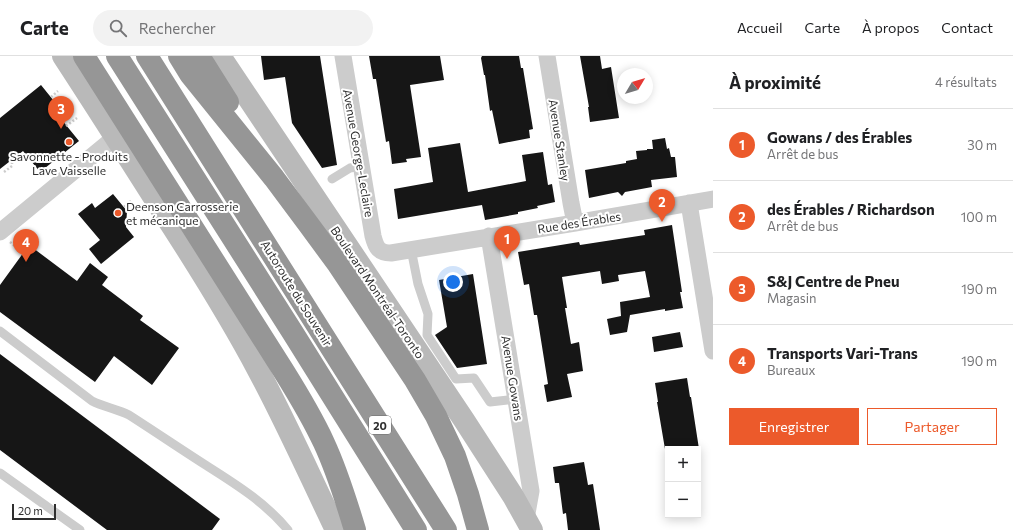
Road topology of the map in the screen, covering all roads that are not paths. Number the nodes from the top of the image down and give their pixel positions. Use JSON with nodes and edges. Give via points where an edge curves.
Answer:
{"nodes":[{"id":1,"x":63,"y":56,"type":"edge"},
{"id":2,"x":84,"y":56,"type":"edge"},
{"id":3,"x":117,"y":56,"type":"edge"},
{"id":4,"x":147,"y":56,"type":"edge"},
{"id":5,"x":179,"y":56,"type":"edge"},
{"id":6,"x":199,"y":56,"type":"edge"},
{"id":7,"x":220,"y":56,"type":"edge"},
{"id":8,"x":343,"y":56,"type":"edge"},
{"id":9,"x":547,"y":56,"type":"edge"},
{"id":10,"x":116,"y":138,"type":"junction"},
{"id":11,"x":361,"y":166,"type":"junction"},
{"id":12,"x":274,"y":178,"type":"junction"},
{"id":13,"x":332,"y":179,"type":"dead end"},
{"id":14,"x":713,"y":199,"type":"edge"},
{"id":15,"x":689,"y":203,"type":"junction"},
{"id":16,"x":575,"y":223,"type":"junction"},
{"id":17,"x":0,"y":232,"type":"edge"},
{"id":18,"x":489,"y":236,"type":"junction"},
{"id":19,"x":378,"y":249,"type":"junction"},
{"id":20,"x":411,"y":249,"type":"junction"},
{"id":21,"x":352,"y":253,"type":"junction"},
{"id":22,"x":0,"y":331,"type":"edge"},
{"id":23,"x":713,"y":351,"type":"edge"},
{"id":24,"x":516,"y":399,"type":"junction"},
{"id":25,"x":0,"y":473,"type":"edge"},
{"id":26,"x":529,"y":525,"type":"edge"},
{"id":27,"x":80,"y":530,"type":"edge"},
{"id":28,"x":288,"y":530,"type":"edge"},
{"id":29,"x":336,"y":530,"type":"edge"},
{"id":30,"x":355,"y":530,"type":"edge"},
{"id":31,"x":416,"y":530,"type":"edge"},
{"id":32,"x":446,"y":530,"type":"edge"},
{"id":33,"x":478,"y":530,"type":"edge"}],
"edges":[{"from":1,"to":10,"type":"main road"},
{"from":2,"to":30,"type":"highway","via":[[305,407],[324,443]]},
{"from":3,"to":31,"type":"highway","name":"Autoroute du Souvenir","number":"20"},
{"from":4,"to":32,"type":"highway","name":"Autoroute du Souvenir","number":"20"},
{"from":5,"to":12,"type":"highway","via":[[190,74]]},
{"from":6,"to":12,"type":"highway"},
{"from":7,"to":21,"type":"main road","name":"Boulevard Montréal-Toronto"},
{"from":8,"to":11,"type":"street","name":"Avenue George-Leclaire"},
{"from":9,"to":16,"type":"street","name":"Avenue Stanley"},
{"from":10,"to":17,"type":"street"},
{"from":10,"to":29,"type":"main road","via":[[257,369]]},
{"from":11,"to":13,"type":"lane","via":[[350,168]]},
{"from":11,"to":19,"type":"street","name":"Avenue George-Leclaire","via":[[373,236]]},
{"from":12,"to":33,"type":"highway","via":[[360,298],[436,416],[462,476]]},
{"from":14,"to":15,"type":"street","name":"Rue des Érables"},
{"from":15,"to":16,"type":"street","name":"Rue des Érables"},
{"from":15,"to":23,"type":"street"},
{"from":16,"to":18,"type":"street","name":"Rue des Érables"},
{"from":18,"to":20,"type":"street","name":"Rue des Érables"},
{"from":18,"to":24,"type":"street","name":"Avenue Gowans"},
{"from":19,"to":20,"type":"street","name":"Rue des Érables","via":[[388,253]]},
{"from":19,"to":21,"type":"street","name":"Rue des Érables","via":[[372,252]]},
{"from":20,"to":24,"type":"lane","via":[[418,284],[428,314],[427,335],[456,379],[474,378],[490,402]]},
{"from":21,"to":26,"type":"main road","name":"Boulevard Montréal-Toronto","via":[[464,420]]},
{"from":22,"to":28,"type":"lane","via":[[92,401],[129,415],[229,480],[259,501]]},
{"from":24,"to":26,"type":"street","name":"Avenue Gowans","via":[[531,491]]},
{"from":25,"to":27,"type":"lane"}]}
